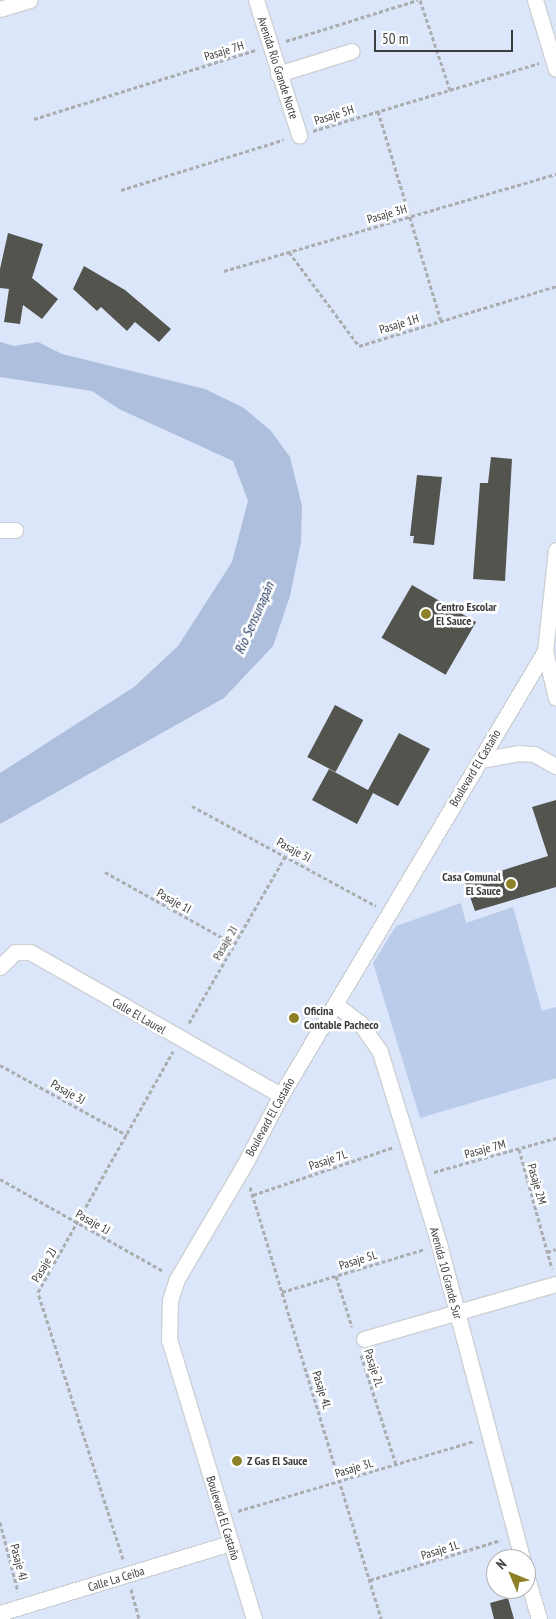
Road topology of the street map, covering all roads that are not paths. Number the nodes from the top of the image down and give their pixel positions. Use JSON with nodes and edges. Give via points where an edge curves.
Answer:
{"nodes":[{"id":1,"x":30,"y":0,"type":"edge"},
{"id":2,"x":256,"y":0,"type":"edge"},
{"id":3,"x":535,"y":0,"type":"edge"},
{"id":4,"x":0,"y":9,"type":"edge"},
{"id":5,"x":352,"y":51,"type":"dead end"},
{"id":6,"x":554,"y":64,"type":"edge"},
{"id":7,"x":278,"y":74,"type":"junction"},
{"id":8,"x":299,"y":135,"type":"road end"},
{"id":9,"x":556,"y":550,"type":"edge"},
{"id":10,"x":545,"y":651,"type":"junction"},
{"id":11,"x":556,"y":698,"type":"edge"},
{"id":12,"x":480,"y":760,"type":"junction"},
{"id":13,"x":556,"y":766,"type":"edge"},
{"id":14,"x":0,"y":967,"type":"edge"},
{"id":15,"x":336,"y":1005,"type":"junction"},
{"id":16,"x":281,"y":1095,"type":"junction"},
{"id":17,"x":555,"y":1279,"type":"edge"},
{"id":18,"x":457,"y":1313,"type":"junction"},
{"id":19,"x":359,"y":1341,"type":"road end"},
{"id":20,"x":231,"y":1543,"type":"junction"},
{"id":21,"x":519,"y":1549,"type":"edge"},
{"id":22,"x":534,"y":1599,"type":"edge"},
{"id":23,"x":0,"y":1613,"type":"edge"},
{"id":24,"x":254,"y":1619,"type":"edge"},
{"id":25,"x":540,"y":1619,"type":"edge"}],
"edges":[{"from":1,"to":4,"type":"street"},
{"from":2,"to":7,"type":"street","name":"Avenida Río Grande Norte"},
{"from":3,"to":6,"type":"street"},
{"from":5,"to":7,"type":"street"},
{"from":7,"to":8,"type":"street","name":"Avenida Río Grande Norte"},
{"from":9,"to":10,"type":"street"},
{"from":10,"to":11,"type":"street"},
{"from":10,"to":12,"type":"street","name":"Boulevard El Castaño"},
{"from":12,"to":13,"type":"street","via":[[518,753],[534,754]]},
{"from":12,"to":15,"type":"street","name":"Boulevard El Castaño","via":[[387,912]]},
{"from":14,"to":16,"type":"street","name":"Calle El Laurel","via":[[15,952],[30,952]]},
{"from":15,"to":16,"type":"street","name":"Boulevard El Castaño"},
{"from":15,"to":18,"type":"street","name":"Avenida 10 Grande Sur","via":[[360,1023],[380,1052]]},
{"from":16,"to":20,"type":"street","name":"Boulevard El Castaño","via":[[177,1279],[170,1300],[169,1340]]},
{"from":17,"to":18,"type":"street"},
{"from":18,"to":19,"type":"street"},
{"from":18,"to":21,"type":"street","name":"Avenida 10 Grande Sur"},
{"from":20,"to":23,"type":"street","name":"Calle La Ceiba"},
{"from":20,"to":24,"type":"street","name":"Boulevard El Castaño"},
{"from":22,"to":25,"type":"street"}]}
